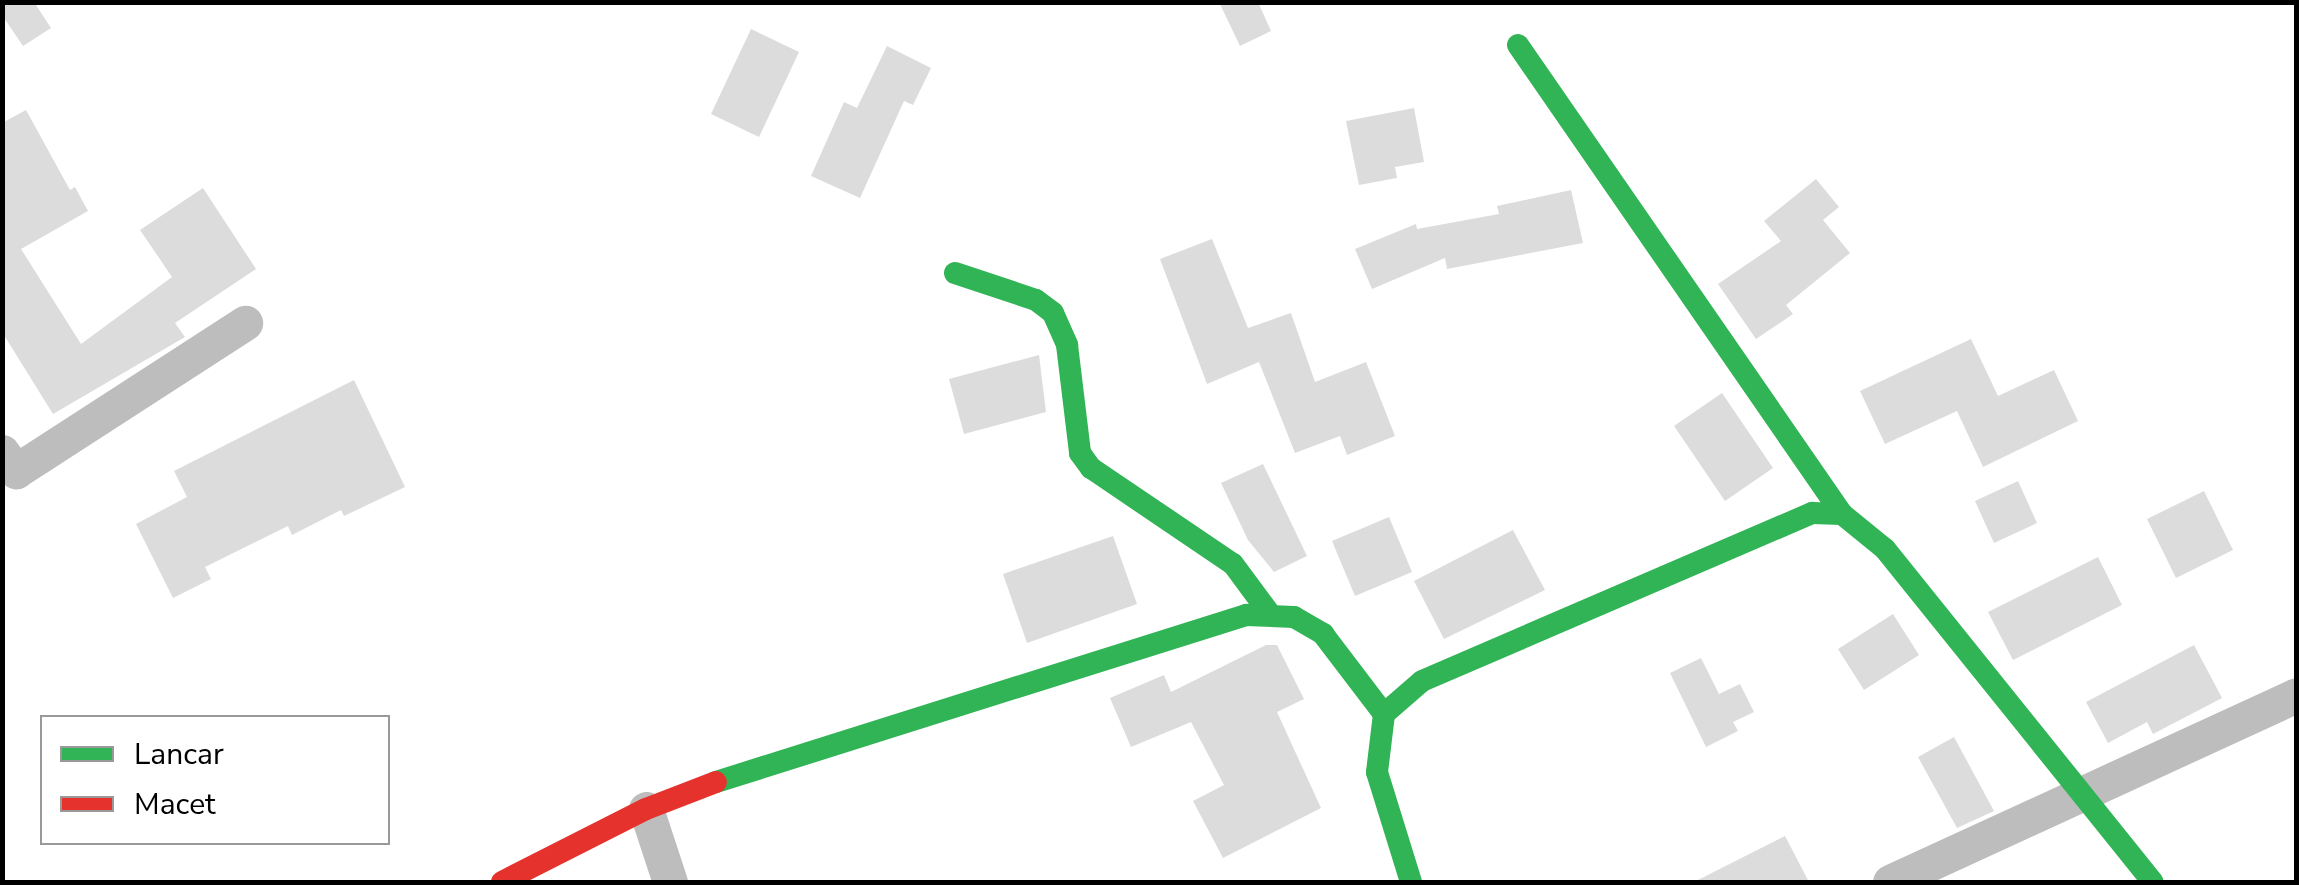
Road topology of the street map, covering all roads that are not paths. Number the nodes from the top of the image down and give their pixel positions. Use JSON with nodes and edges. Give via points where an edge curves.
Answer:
{"nodes":[{"id":1,"x":1518,"y":44,"type":"dead end"},
{"id":2,"x":955,"y":273,"type":"dead end"},
{"id":3,"x":245,"y":322,"type":"dead end"},
{"id":4,"x":7,"y":467,"type":"edge"},
{"id":5,"x":1842,"y":514,"type":"junction"},
{"id":6,"x":1270,"y":614,"type":"junction"},
{"id":7,"x":2296,"y":695,"type":"edge"},
{"id":8,"x":1384,"y":714,"type":"junction"},
{"id":9,"x":2083,"y":790,"type":"junction"},
{"id":10,"x":646,"y":809,"type":"junction"},
{"id":11,"x":502,"y":882,"type":"edge"},
{"id":12,"x":670,"y":882,"type":"edge"},
{"id":13,"x":1411,"y":882,"type":"edge"},
{"id":14,"x":1890,"y":882,"type":"edge"},
{"id":15,"x":2153,"y":882,"type":"edge"}],
"edges":[{"from":1,"to":5,"type":"street"},
{"from":2,"to":6,"type":"street","via":[[1036,300],[1053,313],[1067,345],[1080,452],[1090,468],[1233,564]]},
{"from":3,"to":4,"type":"street"},
{"from":5,"to":8,"type":"street","via":[[1781,524],[1422,681]]},
{"from":5,"to":9,"type":"street","via":[[1885,549]]},
{"from":6,"to":8,"type":"street","via":[[1294,616],[1323,634]]},
{"from":6,"to":10,"type":"street","via":[[1246,615],[998,690],[754,767]]},
{"from":7,"to":9,"type":"street"},
{"from":8,"to":13,"type":"street","via":[[1378,772]]},
{"from":9,"to":14,"type":"street"},
{"from":9,"to":15,"type":"street"},
{"from":10,"to":11,"type":"street"},
{"from":10,"to":12,"type":"street"}]}
